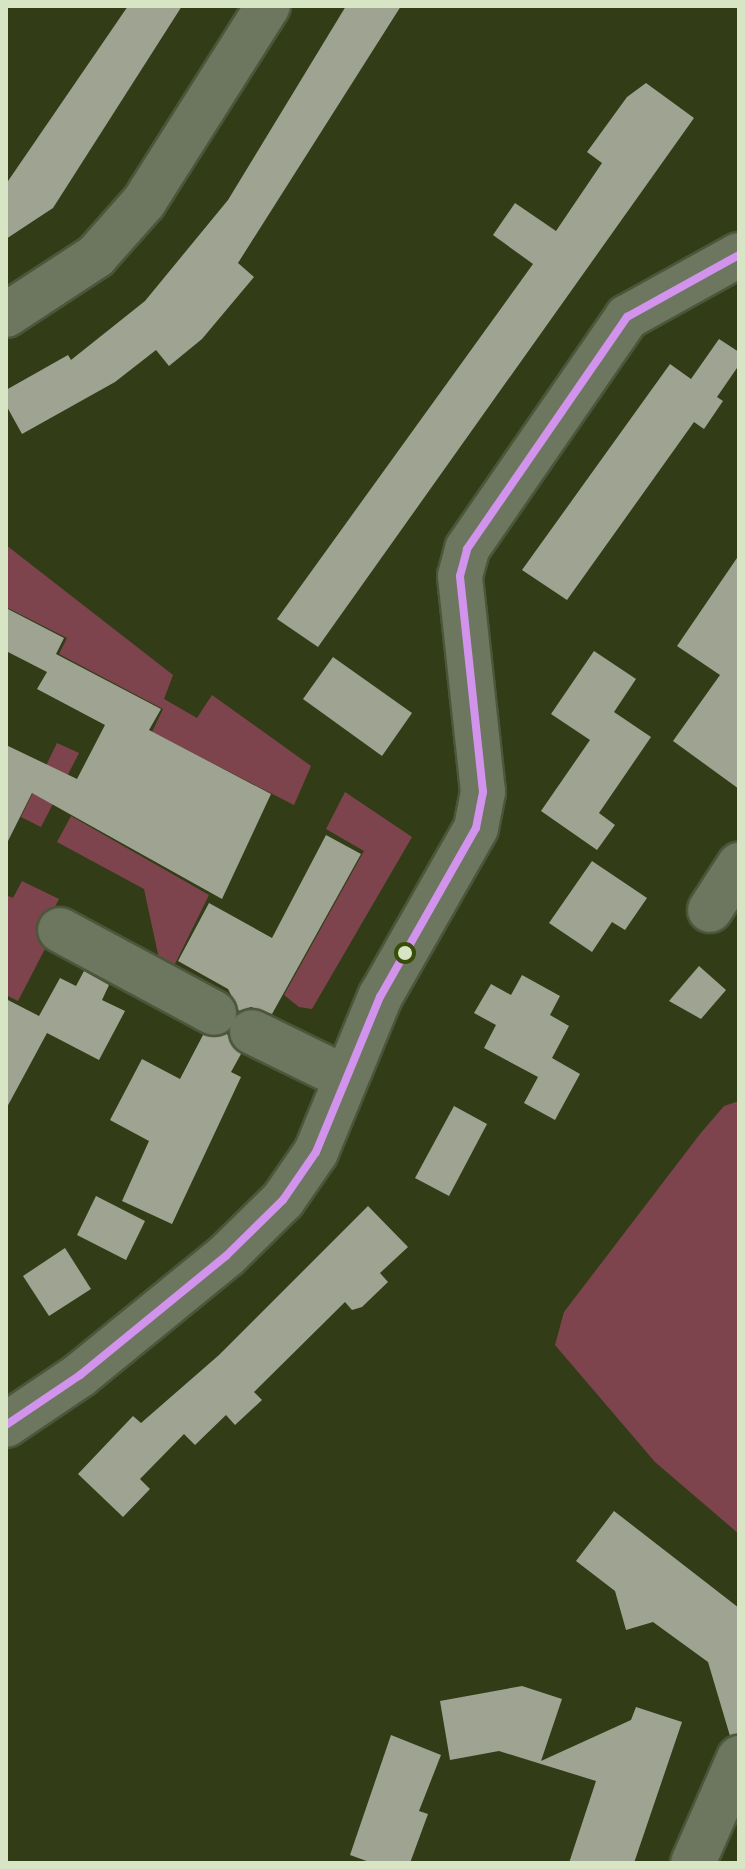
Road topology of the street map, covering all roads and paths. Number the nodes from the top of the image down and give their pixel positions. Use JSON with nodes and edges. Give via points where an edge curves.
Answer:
{"nodes":[{"id":1,"x":268,"y":6,"type":"edge"},
{"id":2,"x":739,"y":255,"type":"edge"},
{"id":3,"x":6,"y":315,"type":"edge"},
{"id":4,"x":739,"y":865,"type":"edge"},
{"id":5,"x":710,"y":910,"type":"dead end"},
{"id":6,"x":60,"y":930,"type":"dead end"},
{"id":7,"x":344,"y":1077,"type":"junction"},
{"id":8,"x":6,"y":1425,"type":"edge"},
{"id":9,"x":739,"y":1758,"type":"edge"},
{"id":10,"x":693,"y":1863,"type":"edge"}],
"edges":[{"from":1,"to":3,"type":"street","via":[[144,202],[96,256]]},
{"from":2,"to":7,"type":"street","via":[[627,317],[467,549],[460,576],[483,792],[476,828],[380,997]]},
{"from":4,"to":5,"type":"street"},
{"from":6,"to":7,"type":"street"},
{"from":7,"to":8,"type":"street","via":[[327,1130],[283,1200],[226,1256],[80,1375]]},
{"from":9,"to":10,"type":"street"}]}
